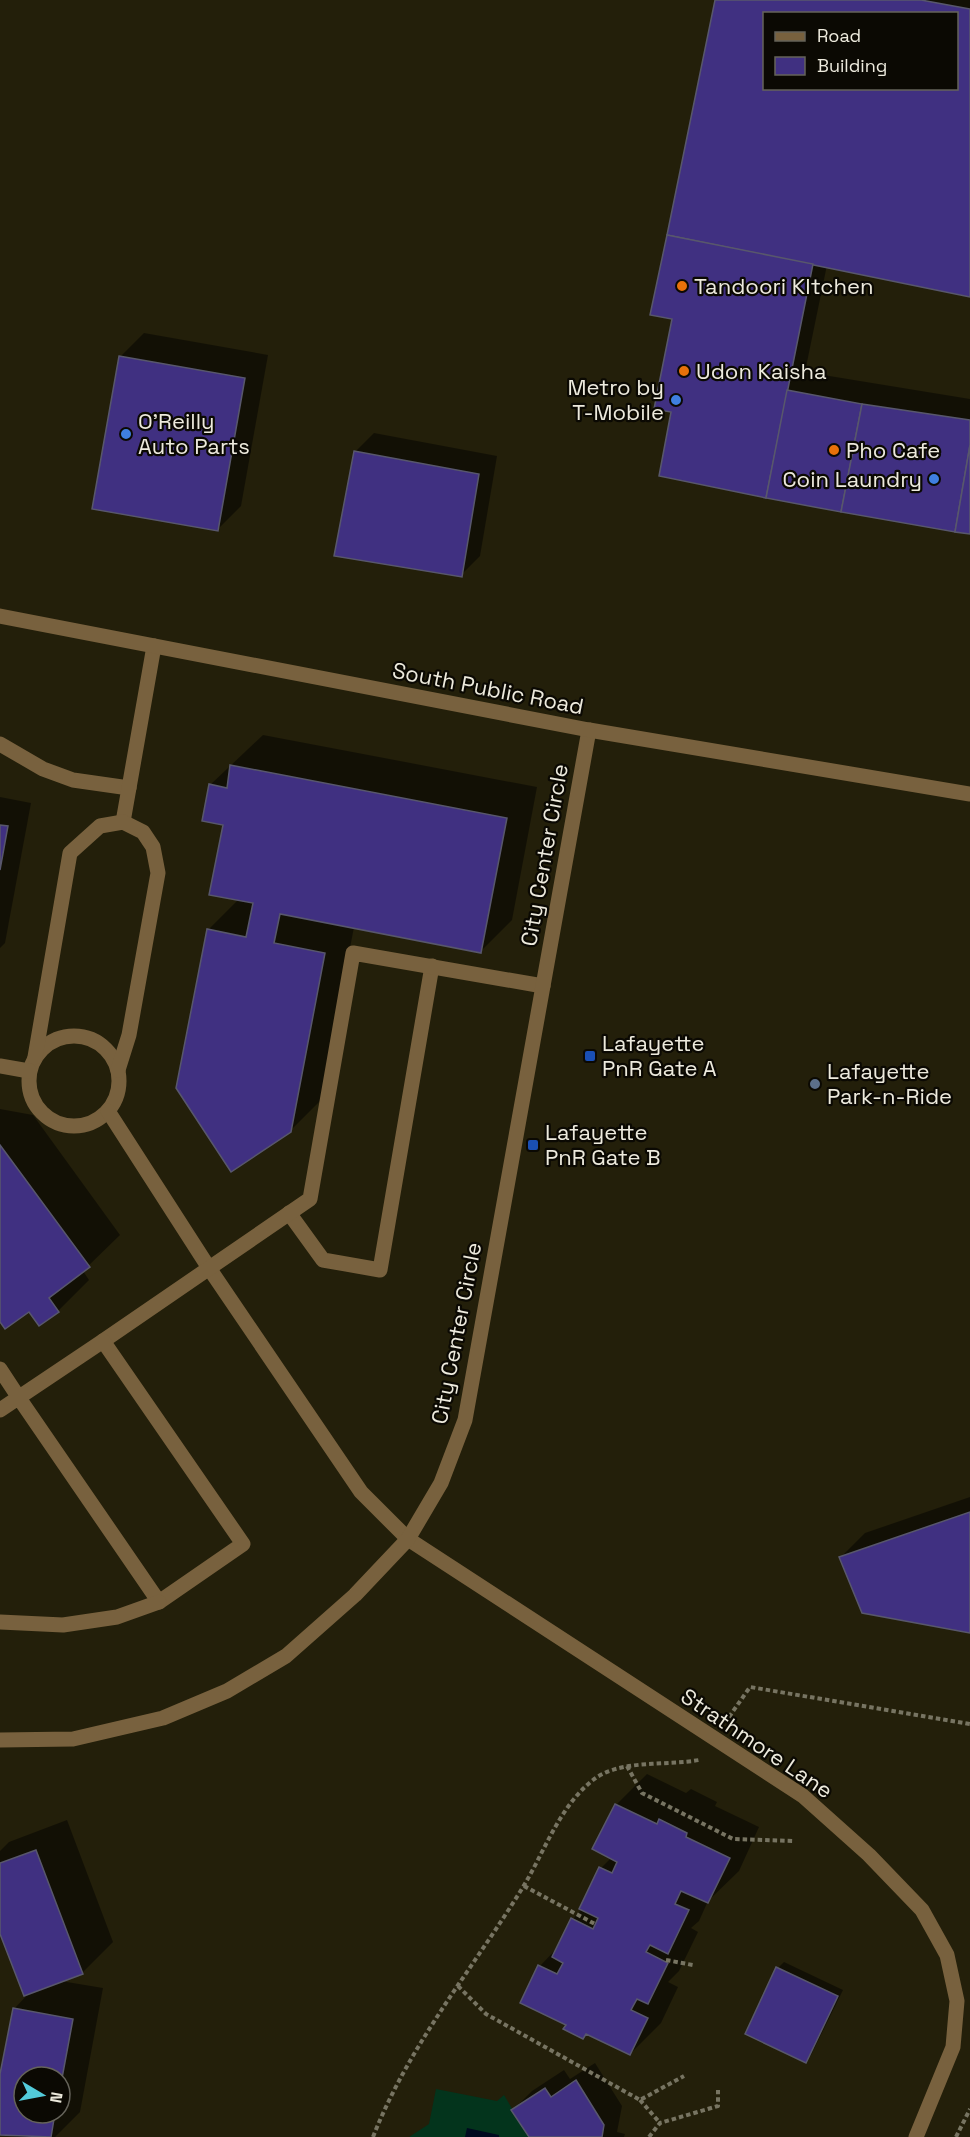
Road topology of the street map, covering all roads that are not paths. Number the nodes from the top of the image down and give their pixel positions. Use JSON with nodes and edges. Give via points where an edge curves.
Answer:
{"nodes":[{"id":1,"x":0,"y":616,"type":"edge"},
{"id":2,"x":154,"y":646,"type":"junction"},
{"id":3,"x":589,"y":730,"type":"junction"},
{"id":4,"x":0,"y":744,"type":"edge"},
{"id":5,"x":129,"y":788,"type":"junction"},
{"id":6,"x":970,"y":794,"type":"edge"},
{"id":7,"x":123,"y":822,"type":"junction"},
{"id":8,"x":432,"y":966,"type":"junction"},
{"id":9,"x":543,"y":986,"type":"junction"},
{"id":10,"x":32,"y":1064,"type":"junction"},
{"id":11,"x":0,"y":1066,"type":"edge"},
{"id":12,"x":118,"y":1070,"type":"junction"},
{"id":13,"x":108,"y":1111,"type":"junction"},
{"id":14,"x":289,"y":1214,"type":"junction"},
{"id":15,"x":209,"y":1268,"type":"junction"},
{"id":16,"x":103,"y":1341,"type":"junction"},
{"id":17,"x":0,"y":1369,"type":"edge"},
{"id":18,"x":19,"y":1398,"type":"junction"},
{"id":19,"x":0,"y":1410,"type":"edge"},
{"id":20,"x":408,"y":1539,"type":"junction"},
{"id":21,"x":159,"y":1602,"type":"junction"},
{"id":22,"x":0,"y":1622,"type":"edge"},
{"id":23,"x":0,"y":1740,"type":"edge"},
{"id":24,"x":916,"y":2137,"type":"edge"}],
"edges":[{"from":1,"to":2,"type":"street","name":"South Public Road"},
{"from":2,"to":3,"type":"street","name":"South Public Road"},
{"from":2,"to":5,"type":"street"},
{"from":3,"to":6,"type":"street","name":"South Public Road"},
{"from":3,"to":9,"type":"street","name":"City Center Circle"},
{"from":4,"to":5,"type":"street","via":[[73,780]]},
{"from":5,"to":7,"type":"street"},
{"from":7,"to":10,"type":"street","via":[[100,826],[70,853]]},
{"from":7,"to":12,"type":"street","via":[[143,832],[153,847],[158,873],[129,1035]]},
{"from":8,"to":9,"type":"street"},
{"from":8,"to":14,"type":"street","via":[[353,953],[310,1199]]},
{"from":8,"to":14,"type":"street","via":[[380,1270],[323,1260]]},
{"from":9,"to":20,"type":"street","name":"City Center Circle","via":[[465,1420],[441,1483]]},
{"from":10,"to":11,"type":"street"},
{"from":10,"to":12,"type":"street","via":[[45,1046],[73,1035],[102,1044]]},
{"from":10,"to":13,"type":"street","via":[[29,1087],[33,1101],[54,1122],[82,1125]]},
{"from":12,"to":13,"type":"street","via":[[116,1099]]},
{"from":13,"to":15,"type":"street","name":"Strathmore Lane"},
{"from":14,"to":15,"type":"street"},
{"from":15,"to":16,"type":"street"},
{"from":15,"to":20,"type":"street","name":"Strathmore Lane","via":[[362,1492]]},
{"from":16,"to":18,"type":"street"},
{"from":16,"to":21,"type":"street","via":[[243,1544]]},
{"from":17,"to":18,"type":"street"},
{"from":18,"to":19,"type":"street"},
{"from":18,"to":21,"type":"street"},
{"from":20,"to":23,"type":"street","name":"City Center Circle","via":[[355,1595],[286,1656],[227,1692],[163,1718],[73,1739]]},
{"from":20,"to":24,"type":"street","name":"Strathmore Lane","via":[[803,1796],[869,1855],[922,1910],[947,1955],[957,2001],[953,2047]]},
{"from":21,"to":22,"type":"street","via":[[117,1617],[63,1625]]}]}
